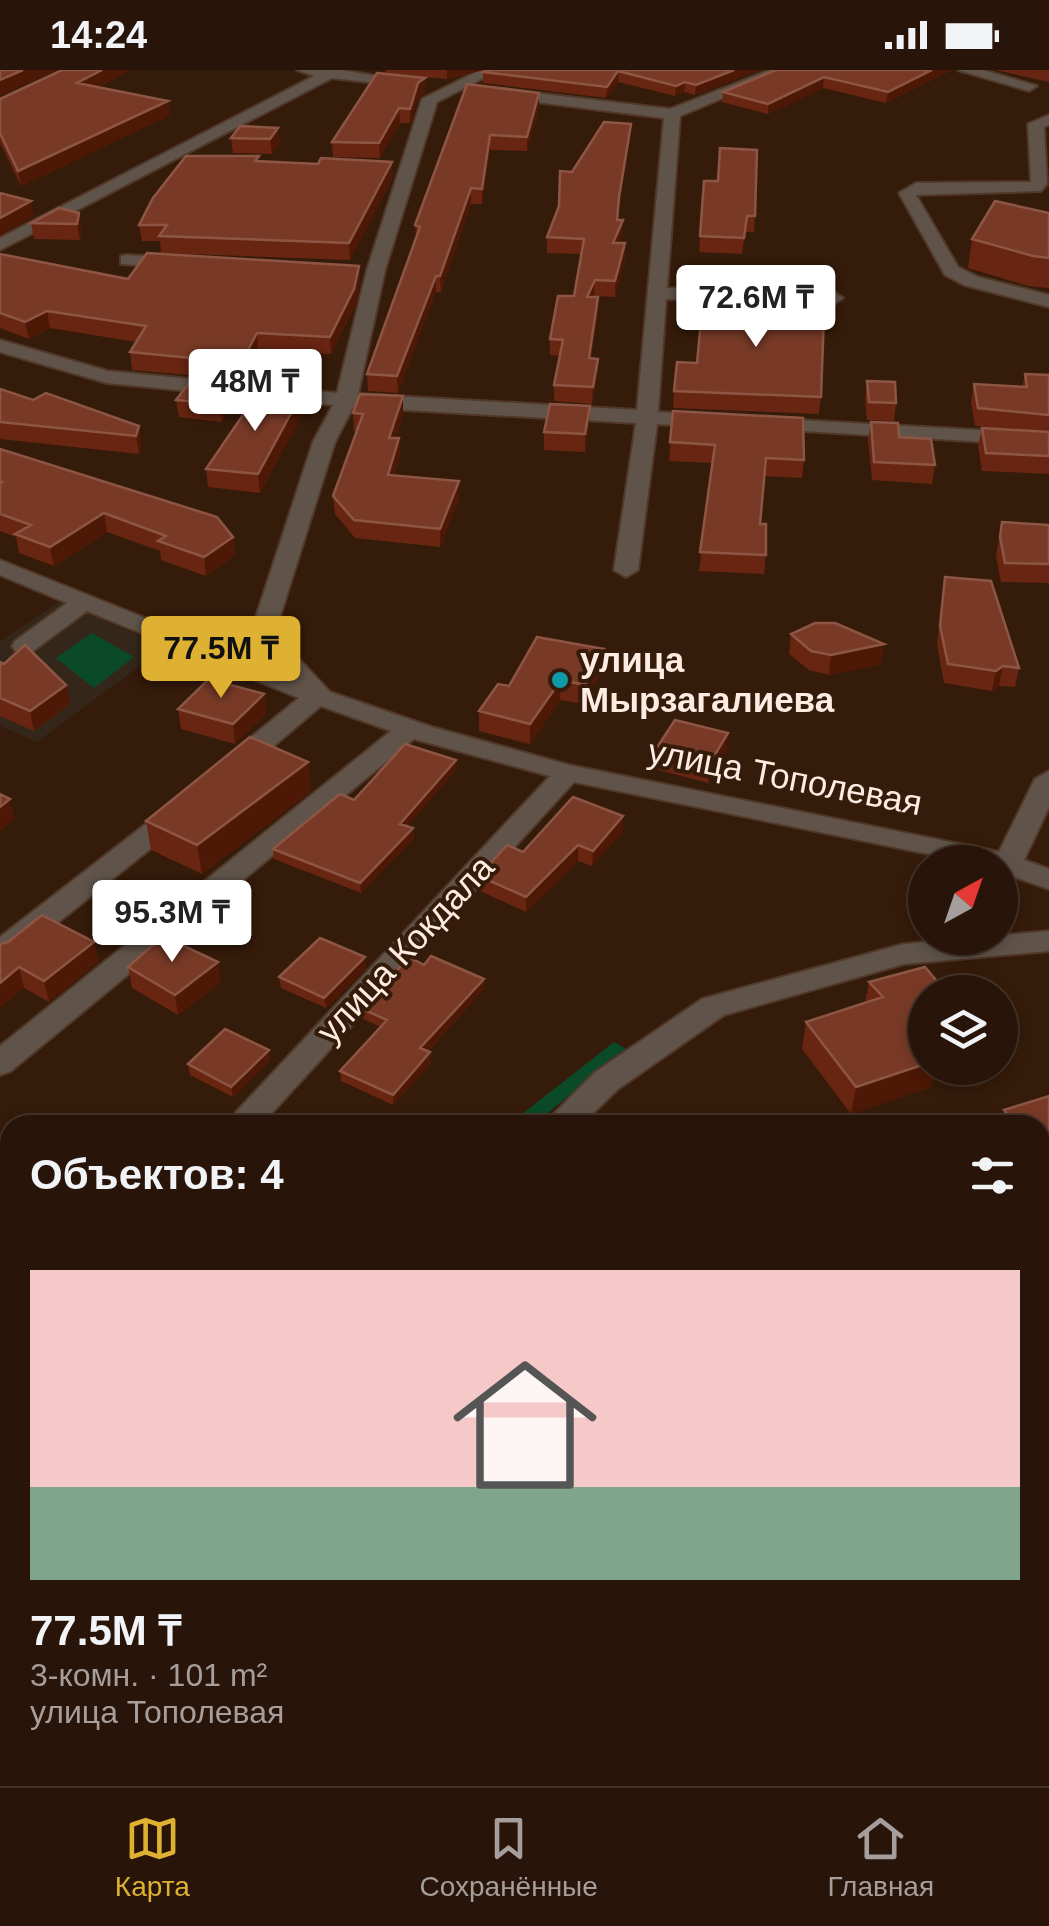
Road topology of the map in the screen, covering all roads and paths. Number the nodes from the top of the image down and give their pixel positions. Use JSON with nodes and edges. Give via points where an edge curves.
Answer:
{"nodes":[{"id":1,"x":304,"y":70,"type":"edge"},
{"id":2,"x":492,"y":70,"type":"edge"},
{"id":3,"x":784,"y":70,"type":"edge"},
{"id":4,"x":966,"y":70,"type":"edge"},
{"id":5,"x":330,"y":73,"type":"junction"},
{"id":6,"x":1029,"y":86,"type":"dead end"},
{"id":7,"x":447,"y":87,"type":"junction"},
{"id":8,"x":672,"y":114,"type":"junction"},
{"id":9,"x":1049,"y":120,"type":"edge"},
{"id":10,"x":166,"y":158,"type":"junction"},
{"id":11,"x":205,"y":160,"type":"edge"},
{"id":12,"x":0,"y":245,"type":"edge"},
{"id":13,"x":127,"y":260,"type":"dead end"},
{"id":14,"x":204,"y":264,"type":"edge"},
{"id":15,"x":657,"y":293,"type":"junction"},
{"id":16,"x":834,"y":298,"type":"dead end"},
{"id":17,"x":1049,"y":300,"type":"edge"},
{"id":18,"x":0,"y":346,"type":"edge"},
{"id":19,"x":346,"y":400,"type":"junction"},
{"id":20,"x":648,"y":418,"type":"junction"},
{"id":21,"x":1049,"y":440,"type":"edge"},
{"id":22,"x":0,"y":567,"type":"edge"},
{"id":23,"x":626,"y":570,"type":"dead end"},
{"id":24,"x":86,"y":600,"type":"junction"},
{"id":25,"x":24,"y":646,"type":"edge"},
{"id":26,"x":319,"y":694,"type":"junction"},
{"id":27,"x":408,"y":731,"type":"junction"},
{"id":28,"x":568,"y":773,"type":"junction"},
{"id":29,"x":1049,"y":779,"type":"edge"},
{"id":30,"x":931,"y":845,"type":"edge"},
{"id":31,"x":1016,"y":845,"type":"edge"},
{"id":32,"x":1018,"y":866,"type":"edge"},
{"id":33,"x":1049,"y":880,"type":"edge"},
{"id":34,"x":1049,"y":941,"type":"edge"},
{"id":35,"x":5,"y":943,"type":"edge"},
{"id":36,"x":0,"y":1063,"type":"edge"},
{"id":37,"x":250,"y":1115,"type":"edge"},
{"id":38,"x":570,"y":1115,"type":"edge"}],
"edges":[{"from":1,"to":5,"type":"street"},
{"from":2,"to":7,"type":"street"},
{"from":3,"to":8,"type":"street"},
{"from":4,"to":6,"type":"street"},
{"from":5,"to":7,"type":"street"},
{"from":5,"to":10,"type":"street"},
{"from":7,"to":8,"type":"street"},
{"from":7,"to":19,"type":"street","via":[[430,99],[397,168],[366,270]]},
{"from":8,"to":15,"type":"street"},
{"from":9,"to":17,"type":"street","via":[[1036,124],[1038,184],[1013,197],[916,188],[906,193],[959,277]]},
{"from":10,"to":11,"type":"street"},
{"from":10,"to":12,"type":"street"},
{"from":13,"to":14,"type":"street"},
{"from":15,"to":16,"type":"street"},
{"from":15,"to":20,"type":"street"},
{"from":18,"to":19,"type":"street","via":[[106,377]]},
{"from":19,"to":20,"type":"street"},
{"from":19,"to":26,"type":"street","via":[[324,442],[266,622],[274,647]]},
{"from":20,"to":21,"type":"street"},
{"from":20,"to":23,"type":"street"},
{"from":22,"to":24,"type":"street","name":"улица Тополевая"},
{"from":24,"to":25,"type":"street"},
{"from":24,"to":26,"type":"street","name":"улица Тополевая","via":[[256,676]]},
{"from":26,"to":27,"type":"street","name":"улица Тополевая"},
{"from":26,"to":35,"type":"street"},
{"from":27,"to":28,"type":"street","name":"улица Тополевая"},
{"from":27,"to":36,"type":"street"},
{"from":28,"to":30,"type":"street","name":"улица Тополевая"},
{"from":28,"to":37,"type":"street","name":"улица Кокдала"},
{"from":29,"to":31,"type":"street"},
{"from":32,"to":33,"type":"street","name":"улица Тополевая"},
{"from":34,"to":38,"type":"street","via":[[904,954],[712,1007],[606,1081]]}]}
